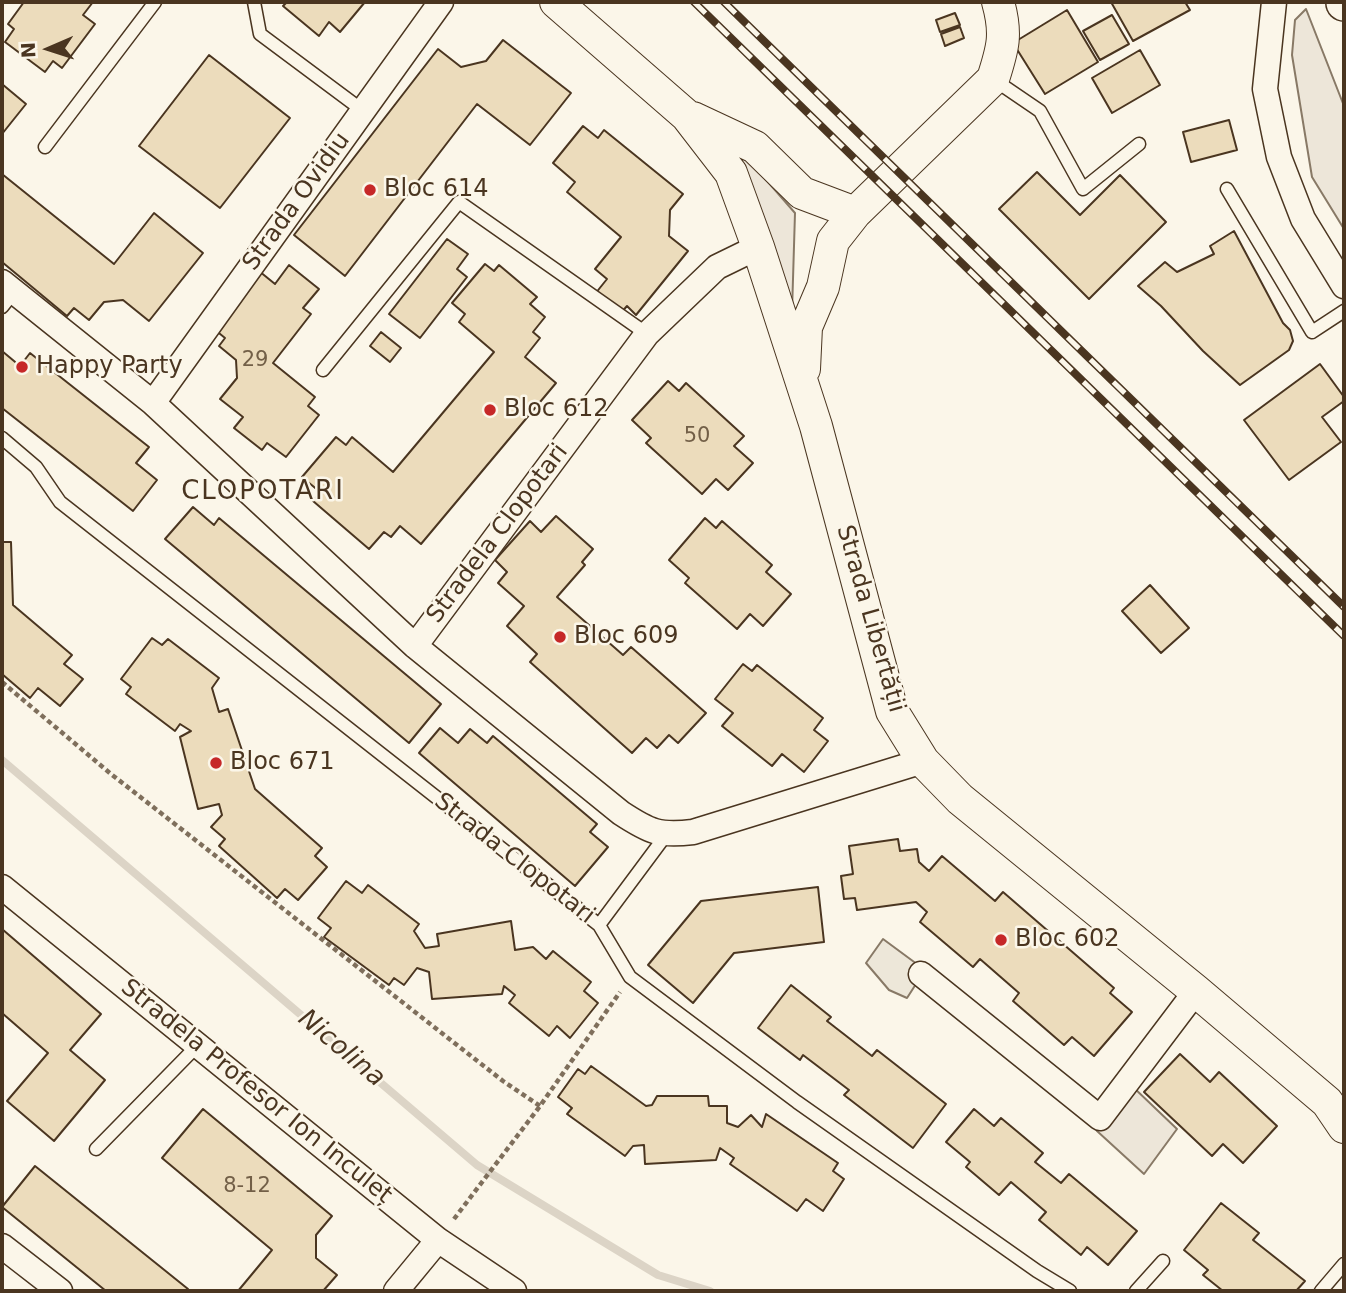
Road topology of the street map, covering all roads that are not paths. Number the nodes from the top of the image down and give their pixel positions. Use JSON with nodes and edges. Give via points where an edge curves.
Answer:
{"nodes":[{"id":1,"x":155,"y":2,"type":"edge"},
{"id":2,"x":254,"y":2,"type":"edge"},
{"id":3,"x":441,"y":2,"type":"edge"},
{"id":4,"x":556,"y":2,"type":"edge"},
{"id":5,"x":998,"y":2,"type":"edge"},
{"id":6,"x":1274,"y":2,"type":"edge"},
{"id":7,"x":993,"y":79,"type":"junction"},
{"id":8,"x":362,"y":110,"type":"junction"},
{"id":9,"x":687,"y":116,"type":"junction"},
{"id":10,"x":1139,"y":144,"type":"dead end"},
{"id":11,"x":45,"y":147,"type":"dead end"},
{"id":12,"x":1227,"y":189,"type":"dead end"},
{"id":13,"x":855,"y":213,"type":"junction"},
{"id":14,"x":758,"y":247,"type":"junction"},
{"id":15,"x":1344,"y":286,"type":"edge"},
{"id":16,"x":6,"y":294,"type":"edge"},
{"id":17,"x":1344,"y":311,"type":"edge"},
{"id":18,"x":647,"y":334,"type":"junction"},
{"id":19,"x":323,"y":370,"type":"dead end"},
{"id":20,"x":803,"y":388,"type":"junction"},
{"id":21,"x":153,"y":403,"type":"junction"},
{"id":22,"x":2,"y":438,"type":"edge"},
{"id":23,"x":415,"y":646,"type":"junction"},
{"id":24,"x":923,"y":761,"type":"junction"},
{"id":25,"x":667,"y":835,"type":"junction"},
{"id":26,"x":2,"y":887,"type":"edge"},
{"id":27,"x":599,"y":925,"type":"junction"},
{"id":28,"x":922,"y":974,"type":"dead end"},
{"id":29,"x":1196,"y":991,"type":"junction"},
{"id":30,"x":198,"y":1045,"type":"junction"},
{"id":31,"x":1344,"y":1127,"type":"edge"},
{"id":32,"x":96,"y":1149,"type":"dead end"},
{"id":33,"x":438,"y":1240,"type":"junction"},
{"id":34,"x":2,"y":1246,"type":"edge"},
{"id":35,"x":1163,"y":1261,"type":"dead end"},
{"id":36,"x":1344,"y":1264,"type":"edge"},
{"id":37,"x":60,"y":1291,"type":"edge"},
{"id":38,"x":396,"y":1291,"type":"edge"},
{"id":39,"x":514,"y":1291,"type":"edge"},
{"id":40,"x":1070,"y":1291,"type":"edge"},
{"id":41,"x":1136,"y":1291,"type":"edge"},
{"id":42,"x":1321,"y":1291,"type":"edge"}],
"edges":[{"from":1,"to":11,"type":"lane"},
{"from":2,"to":8,"type":"lane","via":[[260,34]]},
{"from":3,"to":8,"type":"street","name":"Strada Ovidiu"},
{"from":4,"to":9,"type":"street","name":"Strada Libertății"},
{"from":5,"to":7,"type":"street","via":[[1004,25]]},
{"from":6,"to":15,"type":"street","via":[[1265,89],[1279,157],[1303,219]]},
{"from":7,"to":10,"type":"lane","via":[[1040,111],[1083,189]]},
{"from":7,"to":13,"type":"street"},
{"from":8,"to":21,"type":"street","name":"Strada Ovidiu"},
{"from":9,"to":13,"type":"street","via":[[755,147],[802,193]]},
{"from":9,"to":14,"type":"street","name":"Strada Libertății","via":[[731,173]]},
{"from":12,"to":17,"type":"lane","via":[[1312,332]]},
{"from":13,"to":20,"type":"street","via":[[833,241],[806,327]]},
{"from":14,"to":18,"type":"street","name":"Stradela Clopotari","via":[[717,267]]},
{"from":14,"to":20,"type":"street","name":"Strada Libertății"},
{"from":16,"to":21,"type":"street"},
{"from":18,"to":19,"type":"lane","via":[[459,202]]},
{"from":18,"to":23,"type":"street","name":"Stradela Clopotari"},
{"from":20,"to":24,"type":"street","name":"Strada Libertății","via":[[892,711]]},
{"from":21,"to":23,"type":"street"},
{"from":22,"to":27,"type":"lane","name":"Strada Clopotari","via":[[36,467],[60,502]]},
{"from":23,"to":25,"type":"street","via":[[621,813],[644,828]]},
{"from":24,"to":25,"type":"street","via":[[733,821]]},
{"from":24,"to":29,"type":"street","name":"Strada Libertății","via":[[960,799]]},
{"from":25,"to":27,"type":"lane"},
{"from":26,"to":30,"type":"street","name":"Stradela Profesor Ion Inculeț"},
{"from":27,"to":40,"type":"lane","name":"Strada Clopotari","via":[[630,976],[797,1102]]},
{"from":28,"to":29,"type":"street","via":[[1100,1118]]},
{"from":29,"to":31,"type":"street","name":"Strada Libertății","via":[[1327,1102]]},
{"from":30,"to":32,"type":"lane"},
{"from":30,"to":33,"type":"street","name":"Stradela Profesor Ion Inculeț"},
{"from":33,"to":38,"type":"street"},
{"from":33,"to":39,"type":"street","name":"Stradela Profesor Ion Inculeț"},
{"from":34,"to":37,"type":"street"},
{"from":35,"to":41,"type":"lane"},
{"from":36,"to":42,"type":"lane"}]}
